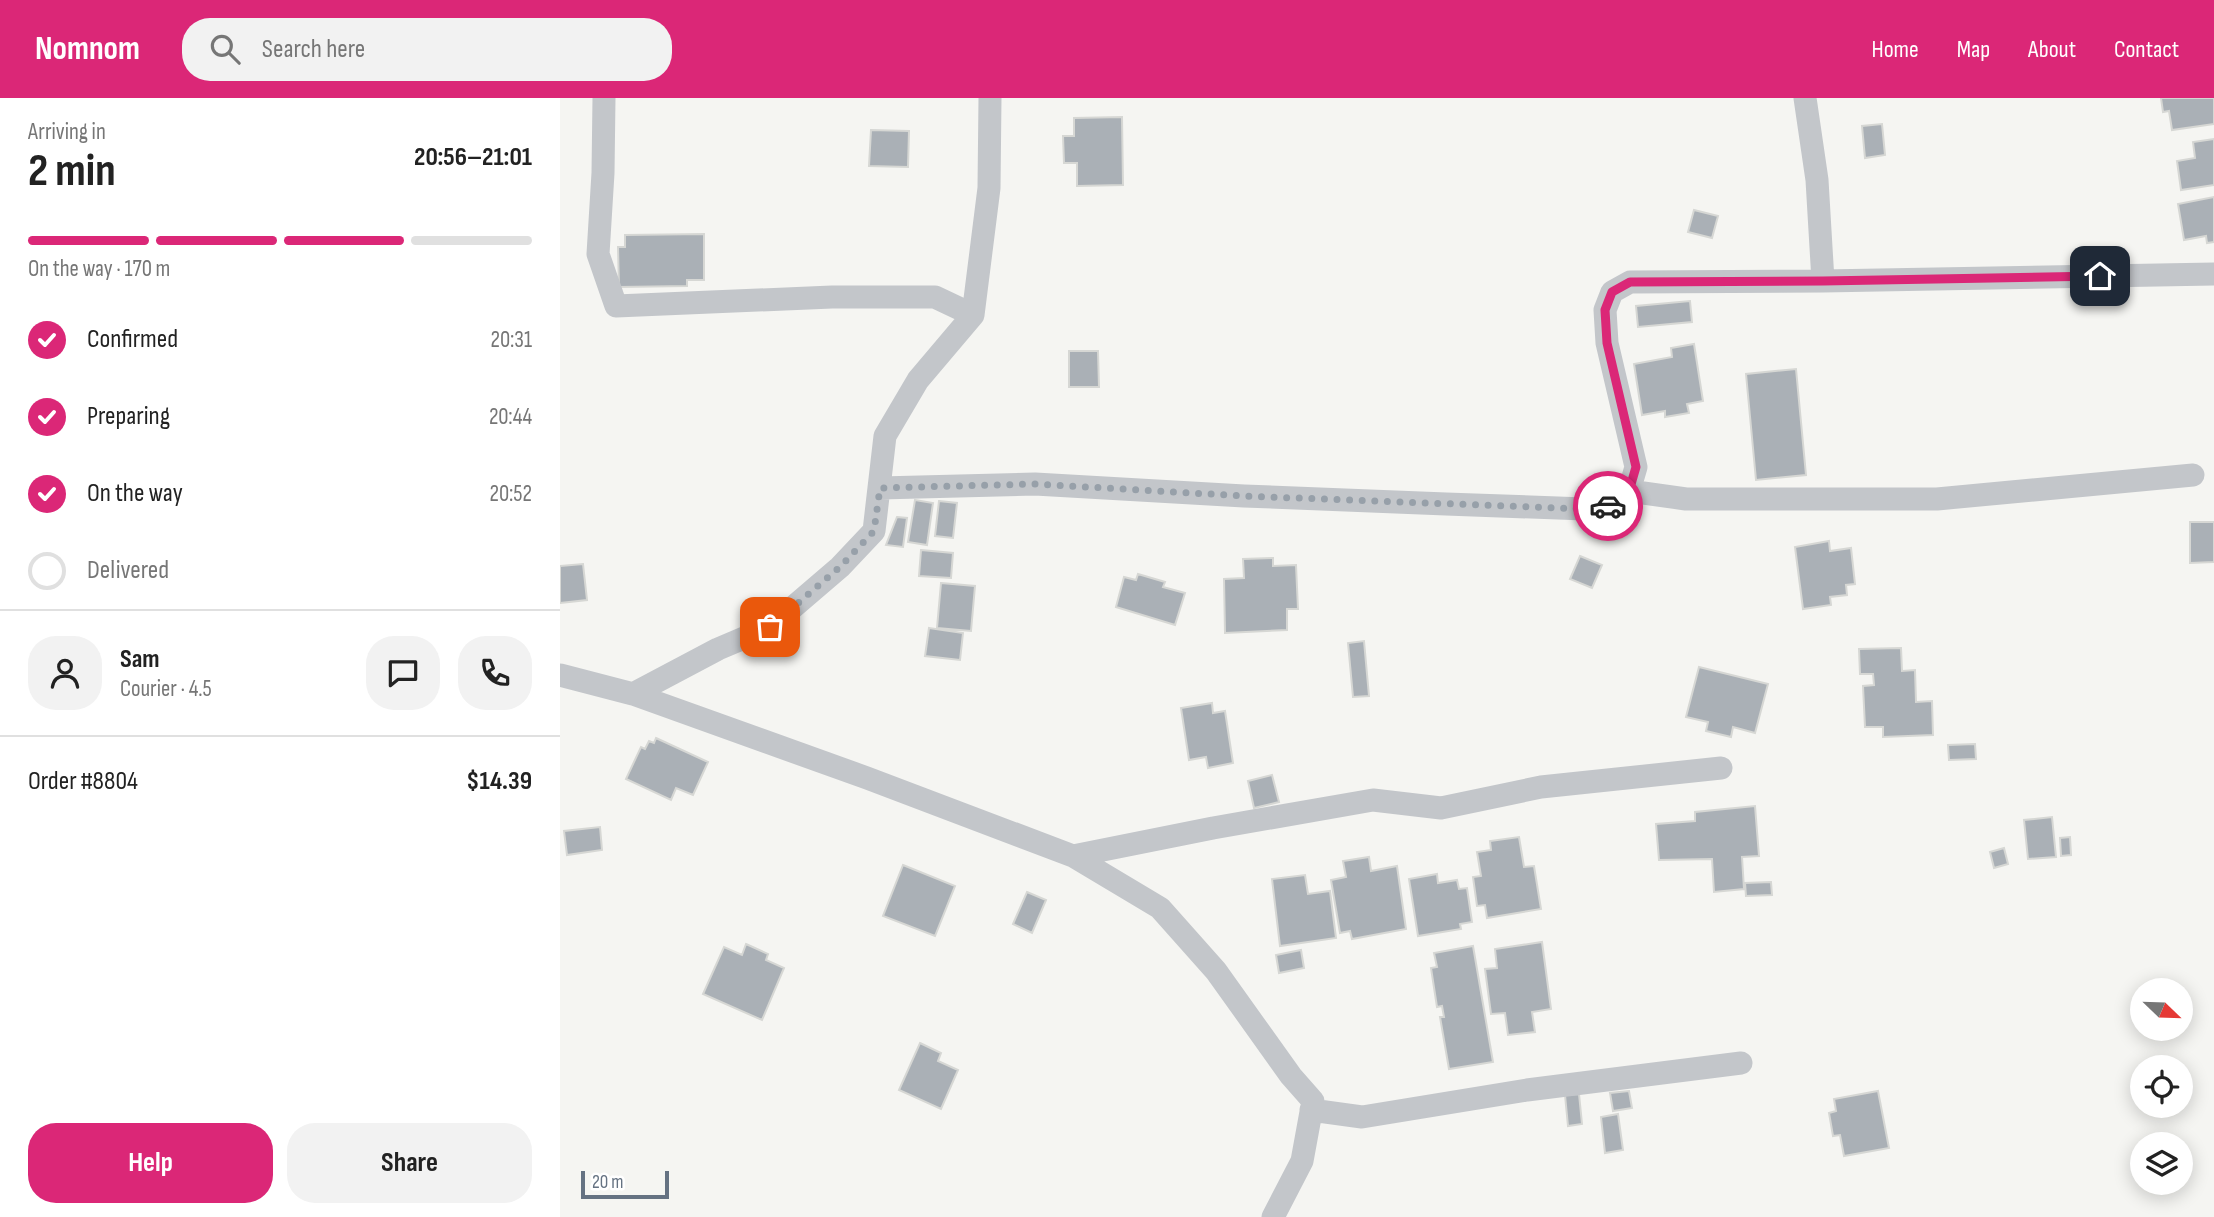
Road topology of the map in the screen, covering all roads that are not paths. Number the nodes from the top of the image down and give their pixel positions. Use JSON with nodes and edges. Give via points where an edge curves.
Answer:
{"nodes":[{"id":1,"x":604,"y":98,"type":"edge"},
{"id":2,"x":990,"y":98,"type":"edge"},
{"id":3,"x":1805,"y":98,"type":"edge"},
{"id":4,"x":2214,"y":274,"type":"edge"},
{"id":5,"x":1823,"y":281,"type":"junction"},
{"id":6,"x":973,"y":315,"type":"junction"},
{"id":7,"x":2193,"y":475,"type":"dead end"},
{"id":8,"x":880,"y":488,"type":"junction"},
{"id":9,"x":1629,"y":491,"type":"junction"},
{"id":10,"x":560,"y":675,"type":"edge"},
{"id":11,"x":633,"y":694,"type":"junction"},
{"id":12,"x":1721,"y":768,"type":"dead end"},
{"id":13,"x":1073,"y":856,"type":"junction"},
{"id":14,"x":1741,"y":1063,"type":"dead end"},
{"id":15,"x":1311,"y":1110,"type":"junction"},
{"id":16,"x":1273,"y":1217,"type":"edge"}],
"edges":[{"from":1,"to":6,"type":"street","via":[[598,254],[616,306],[935,296]]},
{"from":2,"to":6,"type":"street","via":[[989,188]]},
{"from":3,"to":5,"type":"street","via":[[1817,180]]},
{"from":4,"to":5,"type":"street"},
{"from":5,"to":9,"type":"street","via":[[1630,282],[1612,292],[1605,310],[1607,343],[1636,467]]},
{"from":6,"to":8,"type":"street","via":[[918,380],[885,436]]},
{"from":7,"to":9,"type":"street","via":[[1937,499],[1686,499]]},
{"from":8,"to":9,"type":"street","via":[[1035,484],[1585,509],[1614,505]]},
{"from":8,"to":11,"type":"street","via":[[874,531],[770,627]]},
{"from":10,"to":11,"type":"street"},
{"from":11,"to":13,"type":"street"},
{"from":12,"to":13,"type":"street","via":[[1541,787],[1441,808],[1373,800]]},
{"from":13,"to":15,"type":"street","via":[[1160,908],[1216,971],[1313,1101]]},
{"from":14,"to":15,"type":"street","via":[[1362,1117]]},
{"from":15,"to":16,"type":"street","via":[[1302,1161]]}]}
